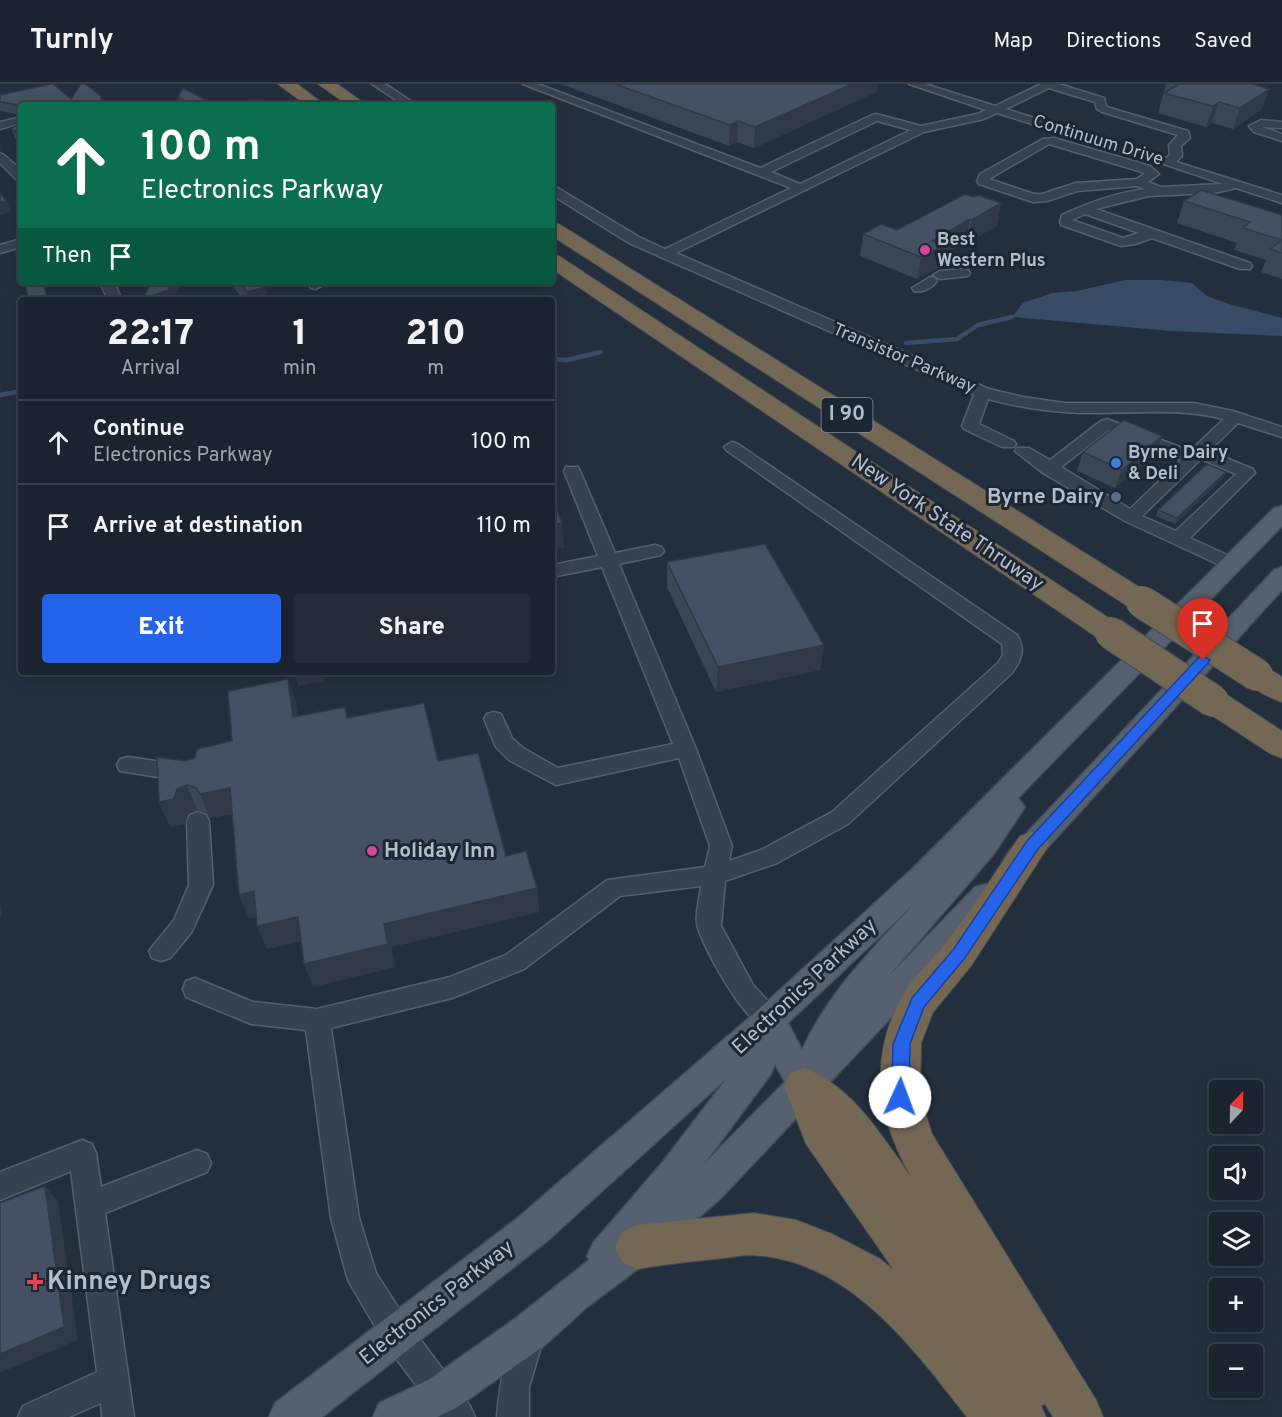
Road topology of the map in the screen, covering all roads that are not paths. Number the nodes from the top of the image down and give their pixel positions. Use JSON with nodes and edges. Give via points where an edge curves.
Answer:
{"nodes":[{"id":1,"x":286,"y":84,"type":"edge"},
{"id":2,"x":326,"y":84,"type":"edge"},
{"id":3,"x":377,"y":84,"type":"edge"},
{"id":4,"x":528,"y":84,"type":"edge"},
{"id":5,"x":914,"y":84,"type":"edge"},
{"id":6,"x":1049,"y":84,"type":"edge"},
{"id":7,"x":313,"y":102,"type":"edge"},
{"id":8,"x":354,"y":102,"type":"edge"},
{"id":9,"x":407,"y":102,"type":"edge"},
{"id":10,"x":997,"y":110,"type":"junction"},
{"id":11,"x":18,"y":121,"type":"edge"},
{"id":12,"x":1282,"y":125,"type":"edge"},
{"id":13,"x":0,"y":126,"type":"edge"},
{"id":14,"x":921,"y":129,"type":"junction"},
{"id":15,"x":1088,"y":138,"type":"dead end"},
{"id":16,"x":1282,"y":138,"type":"edge"},
{"id":17,"x":1110,"y":145,"type":"dead end"},
{"id":18,"x":0,"y":156,"type":"edge"},
{"id":19,"x":1167,"y":163,"type":"junction"},
{"id":20,"x":760,"y":173,"type":"junction"},
{"id":21,"x":18,"y":174,"type":"edge"},
{"id":22,"x":1139,"y":183,"type":"junction"},
{"id":23,"x":1280,"y":183,"type":"dead end"},
{"id":24,"x":1238,"y":185,"type":"junction"},
{"id":25,"x":801,"y":188,"type":"junction"},
{"id":26,"x":1254,"y":190,"type":"junction"},
{"id":27,"x":1159,"y":191,"type":"junction"},
{"id":28,"x":555,"y":192,"type":"edge"},
{"id":29,"x":1282,"y":199,"type":"edge"},
{"id":30,"x":1084,"y":208,"type":"junction"},
{"id":31,"x":555,"y":230,"type":"edge"},
{"id":32,"x":1155,"y":234,"type":"junction"},
{"id":33,"x":18,"y":244,"type":"edge"},
{"id":34,"x":0,"y":249,"type":"edge"},
{"id":35,"x":664,"y":254,"type":"junction"},
{"id":36,"x":555,"y":262,"type":"edge"},
{"id":37,"x":1245,"y":266,"type":"dead end"},
{"id":38,"x":963,"y":273,"type":"dead end"},
{"id":39,"x":930,"y":281,"type":"dead end"},
{"id":40,"x":983,"y":392,"type":"junction"},
{"id":41,"x":1235,"y":417,"type":"junction"},
{"id":42,"x":1282,"y":432,"type":"edge"},
{"id":43,"x":732,"y":447,"type":"dead end"},
{"id":44,"x":1049,"y":469,"type":"junction"},
{"id":45,"x":572,"y":471,"type":"dead end"},
{"id":46,"x":1177,"y":482,"type":"junction"},
{"id":47,"x":1282,"y":513,"type":"edge"},
{"id":48,"x":1131,"y":517,"type":"junction"},
{"id":49,"x":1178,"y":539,"type":"junction"},
{"id":50,"x":655,"y":550,"type":"dead end"},
{"id":51,"x":608,"y":560,"type":"junction"},
{"id":52,"x":1232,"y":564,"type":"junction"},
{"id":53,"x":555,"y":570,"type":"edge"},
{"id":54,"x":1282,"y":575,"type":"edge"},
{"id":55,"x":1282,"y":691,"type":"edge"},
{"id":56,"x":494,"y":719,"type":"dead end"},
{"id":57,"x":1053,"y":746,"type":"junction"},
{"id":58,"x":1282,"y":746,"type":"edge"},
{"id":59,"x":686,"y":749,"type":"junction"},
{"id":60,"x":128,"y":765,"type":"dead end"},
{"id":61,"x":195,"y":776,"type":"edge"},
{"id":62,"x":198,"y":821,"type":"dead end"},
{"id":63,"x":1032,"y":845,"type":"junction"},
{"id":64,"x":714,"y":875,"type":"junction"},
{"id":65,"x":161,"y":951,"type":"dead end"},
{"id":66,"x":195,"y":989,"type":"dead end"},
{"id":67,"x":317,"y":1020,"type":"junction"},
{"id":68,"x":770,"y":1020,"type":"junction"},
{"id":69,"x":804,"y":1086,"type":"junction"},
{"id":70,"x":197,"y":1163,"type":"dead end"},
{"id":71,"x":0,"y":1186,"type":"edge"},
{"id":72,"x":90,"y":1205,"type":"junction"},
{"id":73,"x":637,"y":1247,"type":"junction"},
{"id":74,"x":574,"y":1294,"type":"junction"},
{"id":75,"x":530,"y":1332,"type":"junction"},
{"id":76,"x":397,"y":1334,"type":"junction"},
{"id":77,"x":113,"y":1382,"type":"junction"},
{"id":78,"x":450,"y":1406,"type":"edge"},
{"id":79,"x":34,"y":1417,"type":"edge"},
{"id":80,"x":117,"y":1417,"type":"edge"},
{"id":81,"x":289,"y":1417,"type":"edge"},
{"id":82,"x":393,"y":1417,"type":"edge"},
{"id":83,"x":513,"y":1417,"type":"edge"},
{"id":84,"x":997,"y":1417,"type":"edge"},
{"id":85,"x":1022,"y":1417,"type":"edge"},
{"id":86,"x":1061,"y":1417,"type":"edge"},
{"id":87,"x":1078,"y":1417,"type":"edge"}],
"edges":[{"from":1,"to":7,"type":"highway"},
{"from":2,"to":8,"type":"highway"},
{"from":3,"to":9,"type":"street"},
{"from":4,"to":20,"type":"street"},
{"from":5,"to":10,"type":"street","name":"Continuum Drive"},
{"from":6,"to":10,"type":"street"},
{"from":6,"to":19,"type":"street","via":[[1100,100],[1106,110],[1184,133],[1175,145],[1176,156]]},
{"from":10,"to":14,"type":"street"},
{"from":10,"to":15,"type":"street","name":"Continuum Drive"},
{"from":11,"to":13,"type":"street"},
{"from":12,"to":16,"type":"street","via":[[1255,126]]},
{"from":14,"to":20,"type":"street","via":[[876,117]]},
{"from":14,"to":25,"type":"street"},
{"from":17,"to":19,"type":"street","name":"Continuum Drive"},
{"from":18,"to":21,"type":"street"},
{"from":19,"to":24,"type":"street","name":"Continuum Drive"},
{"from":20,"to":25,"type":"street"},
{"from":22,"to":22,"type":"street","via":[[1154,174],[1047,141],[983,181],[1034,198],[1076,187]]},
{"from":22,"to":27,"type":"street"},
{"from":23,"to":26,"type":"street"},
{"from":24,"to":26,"type":"street","name":"Continuum Drive"},
{"from":24,"to":27,"type":"street","via":[[1221,194]]},
{"from":25,"to":35,"type":"street"},
{"from":26,"to":29,"type":"street","name":"Continuum Drive"},
{"from":27,"to":30,"type":"street"},
{"from":28,"to":35,"type":"street","name":"Transistor Parkway"},
{"from":30,"to":32,"type":"street"},
{"from":30,"to":32,"type":"street","via":[[1066,218],[1066,222],[1121,242],[1130,243],[1146,233]]},
{"from":31,"to":55,"type":"highway","name":"New York State Thruway","number":"I 90","bridge":true},
{"from":32,"to":37,"type":"street"},
{"from":33,"to":34,"type":"street"},
{"from":35,"to":40,"type":"street","name":"Transistor Parkway"},
{"from":36,"to":58,"type":"highway","name":"New York State Thruway","number":"I 90","bridge":true},
{"from":38,"to":39,"type":"street"},
{"from":40,"to":41,"type":"street","name":"Transistor Parkway","via":[[1036,405],[1149,405]]},
{"from":40,"to":44,"type":"street","via":[[970,426]]},
{"from":41,"to":42,"type":"street","name":"Transistor Parkway"},
{"from":41,"to":46,"type":"street"},
{"from":43,"to":64,"type":"street","via":[[1010,640],[1013,653],[1005,668],[840,818],[769,857]]},
{"from":44,"to":46,"type":"street","via":[[1107,424]]},
{"from":44,"to":48,"type":"street"},
{"from":45,"to":51,"type":"street"},
{"from":46,"to":48,"type":"street"},
{"from":46,"to":49,"type":"street","via":[[1247,472],[1205,503]]},
{"from":47,"to":52,"type":"main road","name":"Electronics Parkway"},
{"from":48,"to":49,"type":"street"},
{"from":49,"to":52,"type":"street"},
{"from":50,"to":51,"type":"street"},
{"from":51,"to":53,"type":"street"},
{"from":51,"to":59,"type":"street"},
{"from":52,"to":57,"type":"main road","name":"Electronics Parkway"},
{"from":54,"to":63,"type":"main road"},
{"from":56,"to":59,"type":"street","via":[[503,742],[556,777]]},
{"from":57,"to":68,"type":"main road","name":"Electronics Parkway","via":[[921,879]]},
{"from":57,"to":69,"type":"main road","via":[[983,847],[845,1003],[827,1031]]},
{"from":59,"to":64,"type":"street","via":[[721,846]]},
{"from":60,"to":61,"type":"street"},
{"from":62,"to":65,"type":"street","via":[[201,885],[183,926]]},
{"from":63,"to":69,"type":"main road"},
{"from":63,"to":87,"type":"highway","via":[[958,955],[918,1003],[902,1044],[900,1097],[914,1143]]},
{"from":64,"to":67,"type":"street","via":[[615,887],[515,962],[452,987]]},
{"from":64,"to":68,"type":"street","via":[[709,926],[744,993]]},
{"from":66,"to":67,"type":"street","via":[[251,1012]]},
{"from":67,"to":76,"type":"street","via":[[345,1218],[363,1280]]},
{"from":68,"to":69,"type":"main road"},
{"from":68,"to":74,"type":"main road","via":[[759,1064],[675,1175]]},
{"from":68,"to":76,"type":"main road","name":"Electronics Parkway","via":[[583,1187]]},
{"from":69,"to":73,"type":"main road","via":[[708,1186]]},
{"from":69,"to":85,"type":"highway","via":[[819,1130]]},
{"from":69,"to":86,"type":"highway","via":[[841,1115]]},
{"from":70,"to":72,"type":"street"},
{"from":71,"to":72,"type":"street","via":[[82,1153]]},
{"from":72,"to":77,"type":"street"},
{"from":73,"to":74,"type":"main road"},
{"from":73,"to":84,"type":"highway","via":[[753,1234],[820,1248],[867,1274],[911,1312]]},
{"from":74,"to":75,"type":"main road"},
{"from":75,"to":78,"type":"main road"},
{"from":75,"to":83,"type":"street","via":[[514,1387]]},
{"from":76,"to":78,"type":"street"},
{"from":76,"to":81,"type":"main road","name":"Electronics Parkway"},
{"from":77,"to":79,"type":"street"},
{"from":77,"to":80,"type":"street"},
{"from":78,"to":82,"type":"main road"}]}
